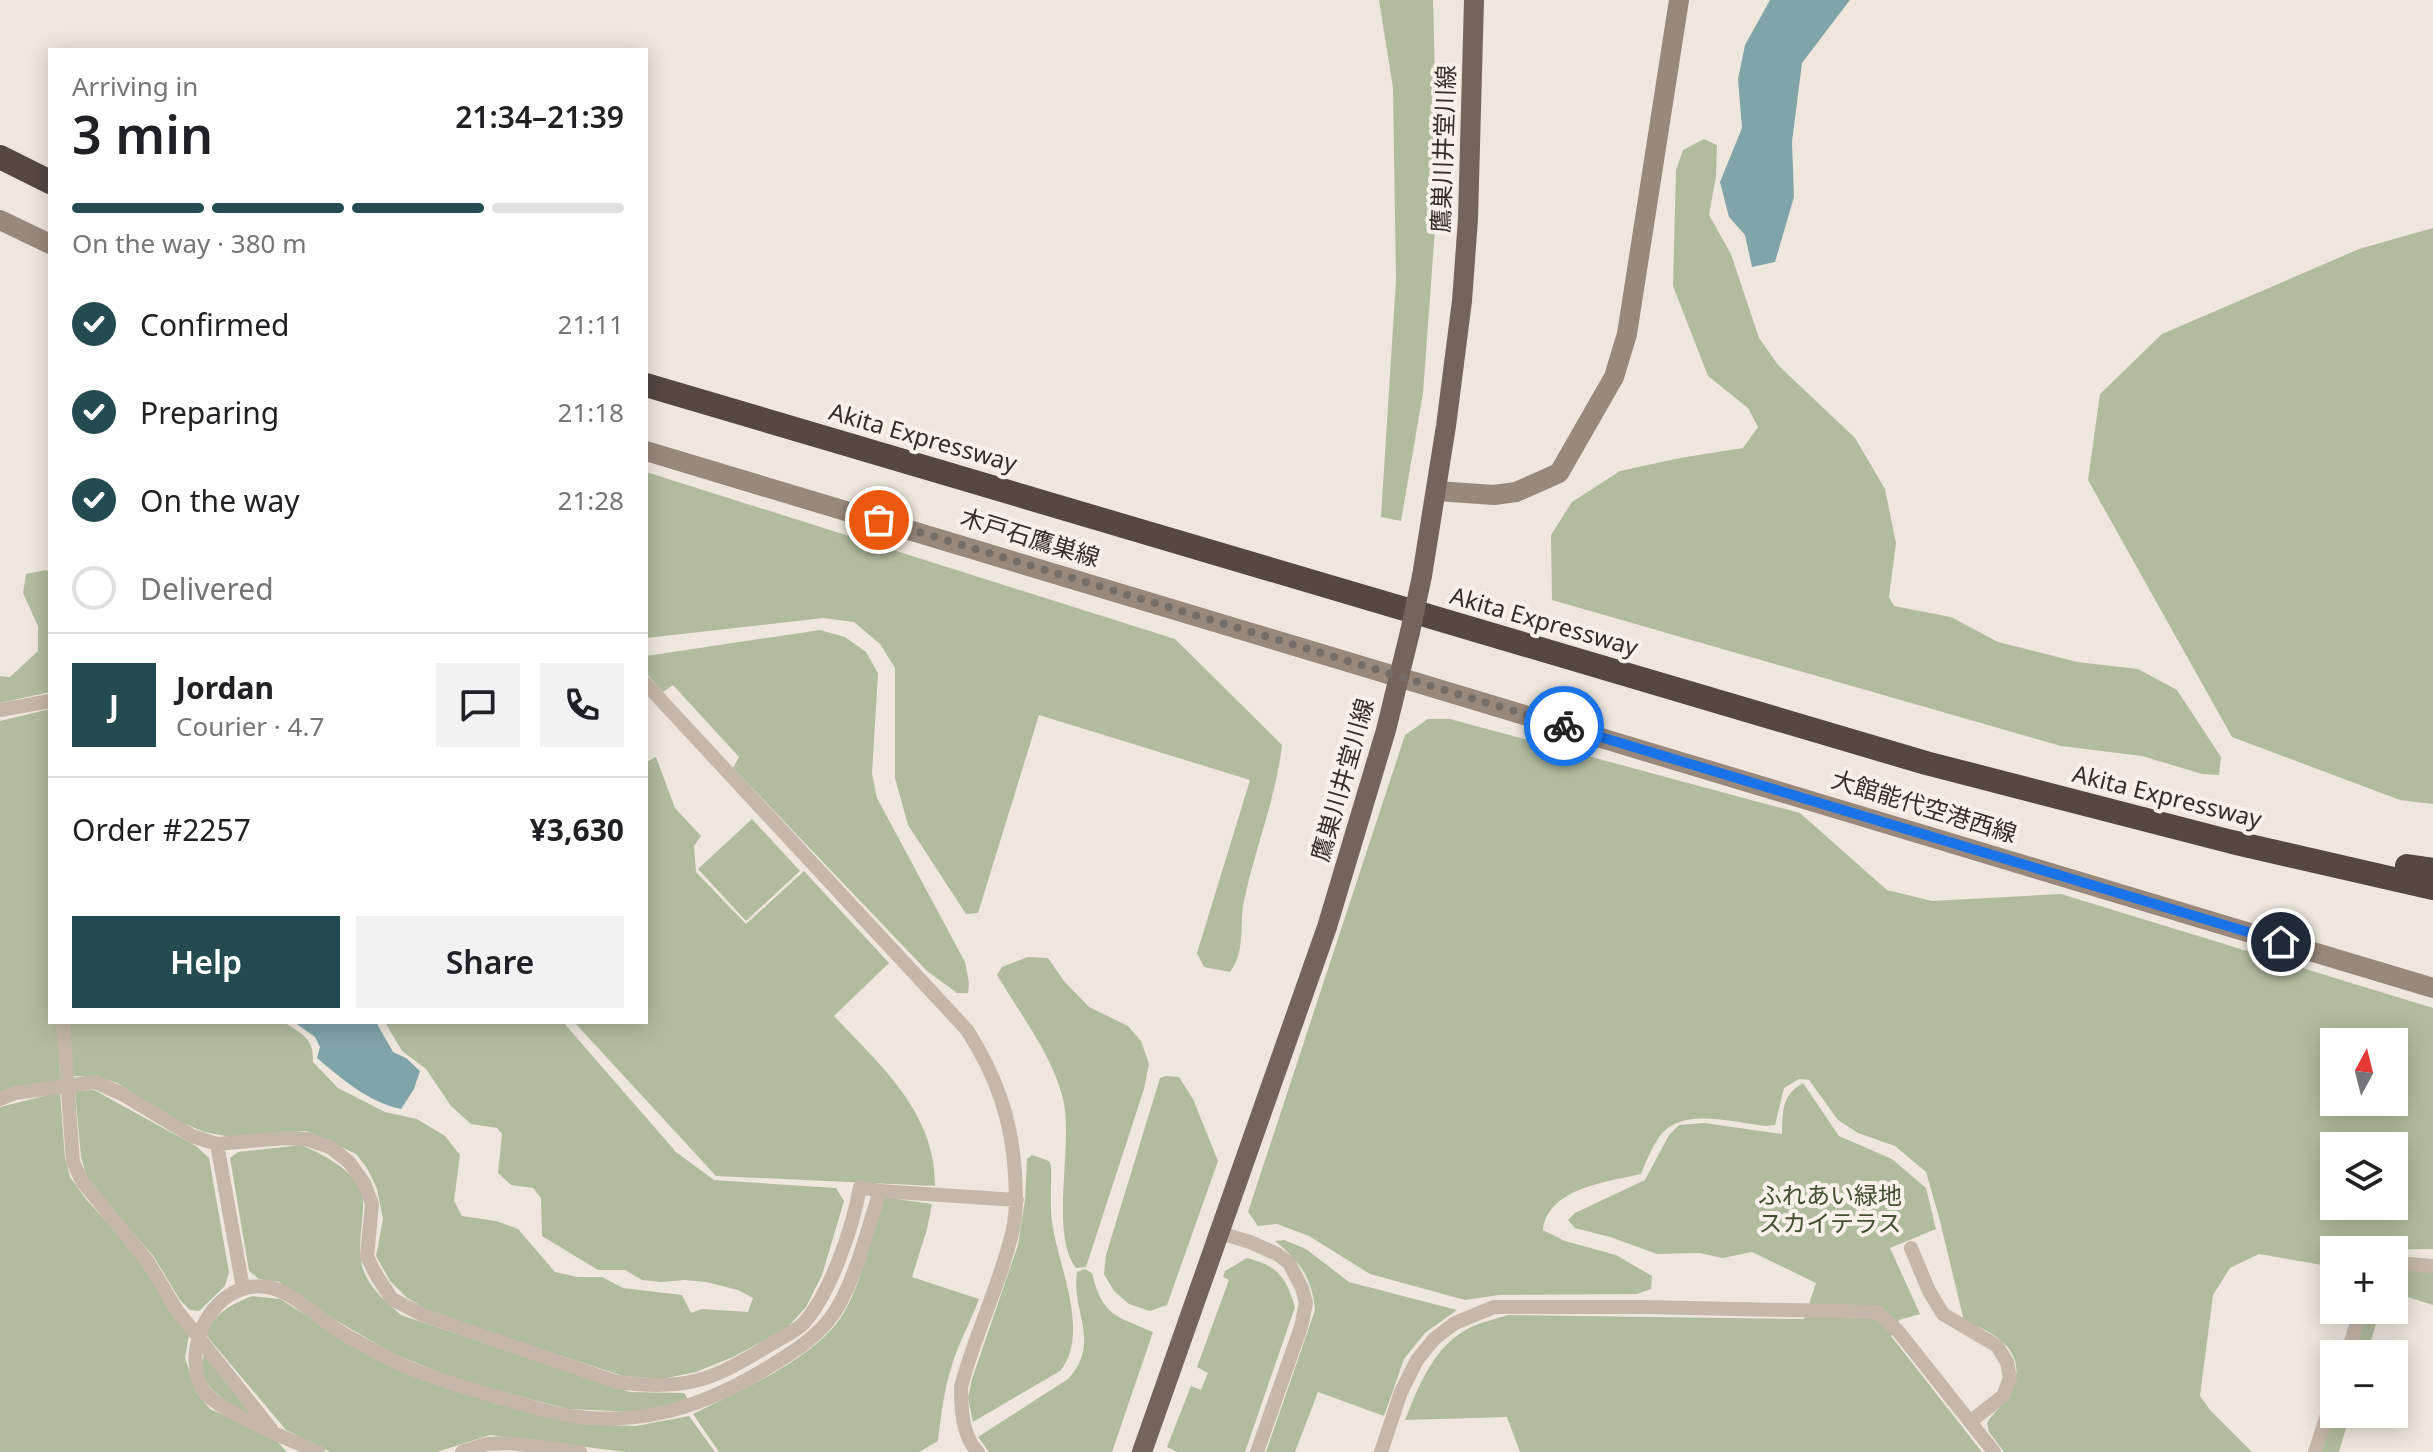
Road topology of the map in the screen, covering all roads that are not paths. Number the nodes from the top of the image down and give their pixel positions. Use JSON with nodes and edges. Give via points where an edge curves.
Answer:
{"nodes":[{"id":1,"x":1474,"y":0,"type":"edge"},
{"id":2,"x":1679,"y":0,"type":"edge"},
{"id":3,"x":0,"y":141,"type":"edge"},
{"id":4,"x":0,"y":157,"type":"edge"},
{"id":5,"x":48,"y":165,"type":"edge"},
{"id":6,"x":48,"y":181,"type":"edge"},
{"id":7,"x":0,"y":220,"type":"edge"},
{"id":8,"x":48,"y":243,"type":"edge"},
{"id":9,"x":648,"y":372,"type":"edge"},
{"id":10,"x":648,"y":386,"type":"edge"},
{"id":11,"x":648,"y":452,"type":"edge"},
{"id":12,"x":1437,"y":491,"type":"junction"},
{"id":13,"x":1400,"y":676,"type":"junction"},
{"id":14,"x":648,"y":686,"type":"edge"},
{"id":15,"x":48,"y":701,"type":"edge"},
{"id":16,"x":0,"y":710,"type":"edge"},
{"id":17,"x":2433,"y":871,"type":"edge"},
{"id":18,"x":2421,"y":881,"type":"edge"},
{"id":19,"x":2433,"y":988,"type":"edge"},
{"id":20,"x":63,"y":1024,"type":"edge"},
{"id":21,"x":66,"y":1084,"type":"junction"},
{"id":22,"x":0,"y":1099,"type":"edge"},
{"id":23,"x":217,"y":1144,"type":"junction"},
{"id":24,"x":880,"y":1191,"type":"junction"},
{"id":25,"x":1017,"y":1200,"type":"junction"},
{"id":26,"x":1217,"y":1232,"type":"junction"},
{"id":27,"x":1911,"y":1248,"type":"dead end"},
{"id":28,"x":2408,"y":1264,"type":"edge"},
{"id":29,"x":2433,"y":1266,"type":"edge"},
{"id":30,"x":243,"y":1288,"type":"junction"},
{"id":31,"x":198,"y":1337,"type":"junction"},
{"id":32,"x":1971,"y":1421,"type":"junction"},
{"id":33,"x":2323,"y":1428,"type":"edge"},
{"id":34,"x":274,"y":1433,"type":"junction"},
{"id":35,"x":318,"y":1452,"type":"edge"},
{"id":36,"x":462,"y":1452,"type":"edge"},
{"id":37,"x":580,"y":1452,"type":"edge"},
{"id":38,"x":978,"y":1452,"type":"edge"},
{"id":39,"x":1142,"y":1452,"type":"edge"},
{"id":40,"x":1257,"y":1452,"type":"edge"},
{"id":41,"x":1381,"y":1452,"type":"edge"},
{"id":42,"x":1994,"y":1452,"type":"edge"},
{"id":43,"x":2315,"y":1452,"type":"edge"}],
"edges":[{"from":1,"to":12,"type":"main road","name":"鷹巣川井堂川線","via":[[1462,301]]},
{"from":2,"to":12,"type":"main road","via":[[1629,320],[1614,377],[1559,473],[1516,492]]},
{"from":3,"to":5,"type":"highway"},
{"from":4,"to":6,"type":"highway"},
{"from":7,"to":8,"type":"main road"},
{"from":9,"to":18,"type":"highway","name":"Akita Expressway","via":[[1926,747]]},
{"from":10,"to":18,"type":"highway","name":"Akita Expressway","via":[[1926,763],[2188,831]]},
{"from":11,"to":13,"type":"main road","name":"木戸石鷹巣線"},
{"from":12,"to":13,"type":"main road","name":"鷹巣川井堂川線","bridge":true},
{"from":13,"to":19,"type":"main road","name":"大館能代空港西線"},
{"from":13,"to":26,"type":"main road","name":"鷹巣川井堂川線","via":[[1327,927]]},
{"from":14,"to":25,"type":"street","via":[[967,1030],[998,1086],[1009,1120]]},
{"from":15,"to":16,"type":"street"},
{"from":17,"to":18,"type":"highway"},
{"from":20,"to":21,"type":"street"},
{"from":21,"to":22,"type":"street"},
{"from":21,"to":23,"type":"street","via":[[95,1082],[192,1136]]},
{"from":21,"to":31,"type":"street","via":[[73,1162],[82,1181],[148,1262]]},
{"from":23,"to":24,"type":"street","via":[[285,1138],[330,1147],[364,1183],[372,1204],[367,1257],[392,1299],[423,1315],[617,1382],[646,1386],[703,1381],[802,1325],[819,1303],[836,1263],[860,1187]]},
{"from":23,"to":30,"type":"street"},
{"from":24,"to":25,"type":"street"},
{"from":24,"to":30,"type":"street","via":[[845,1292],[830,1319],[804,1346],[739,1385],[684,1409],[640,1417],[559,1414],[455,1385],[399,1363],[290,1297],[268,1287]]},
{"from":25,"to":38,"type":"street","via":[[1013,1228],[961,1387],[961,1411]]},
{"from":26,"to":39,"type":"main road","name":"鷹巣川井堂川線"},
{"from":26,"to":40,"type":"street","via":[[1289,1263],[1306,1303]]},
{"from":27,"to":32,"type":"street","via":[[1943,1314],[1997,1346],[2007,1362],[2010,1378],[2003,1396]]},
{"from":28,"to":29,"type":"street"},
{"from":30,"to":31,"type":"street","via":[[219,1303]]},
{"from":31,"to":34,"type":"street"},
{"from":31,"to":34,"type":"street","via":[[194,1357],[202,1389]]},
{"from":32,"to":41,"type":"street","via":[[1877,1312],[1494,1307],[1455,1323],[1417,1360]]},
{"from":32,"to":42,"type":"street"},
{"from":33,"to":43,"type":"street"},
{"from":34,"to":35,"type":"street"},
{"from":36,"to":37,"type":"street","via":[[509,1443]]}]}
